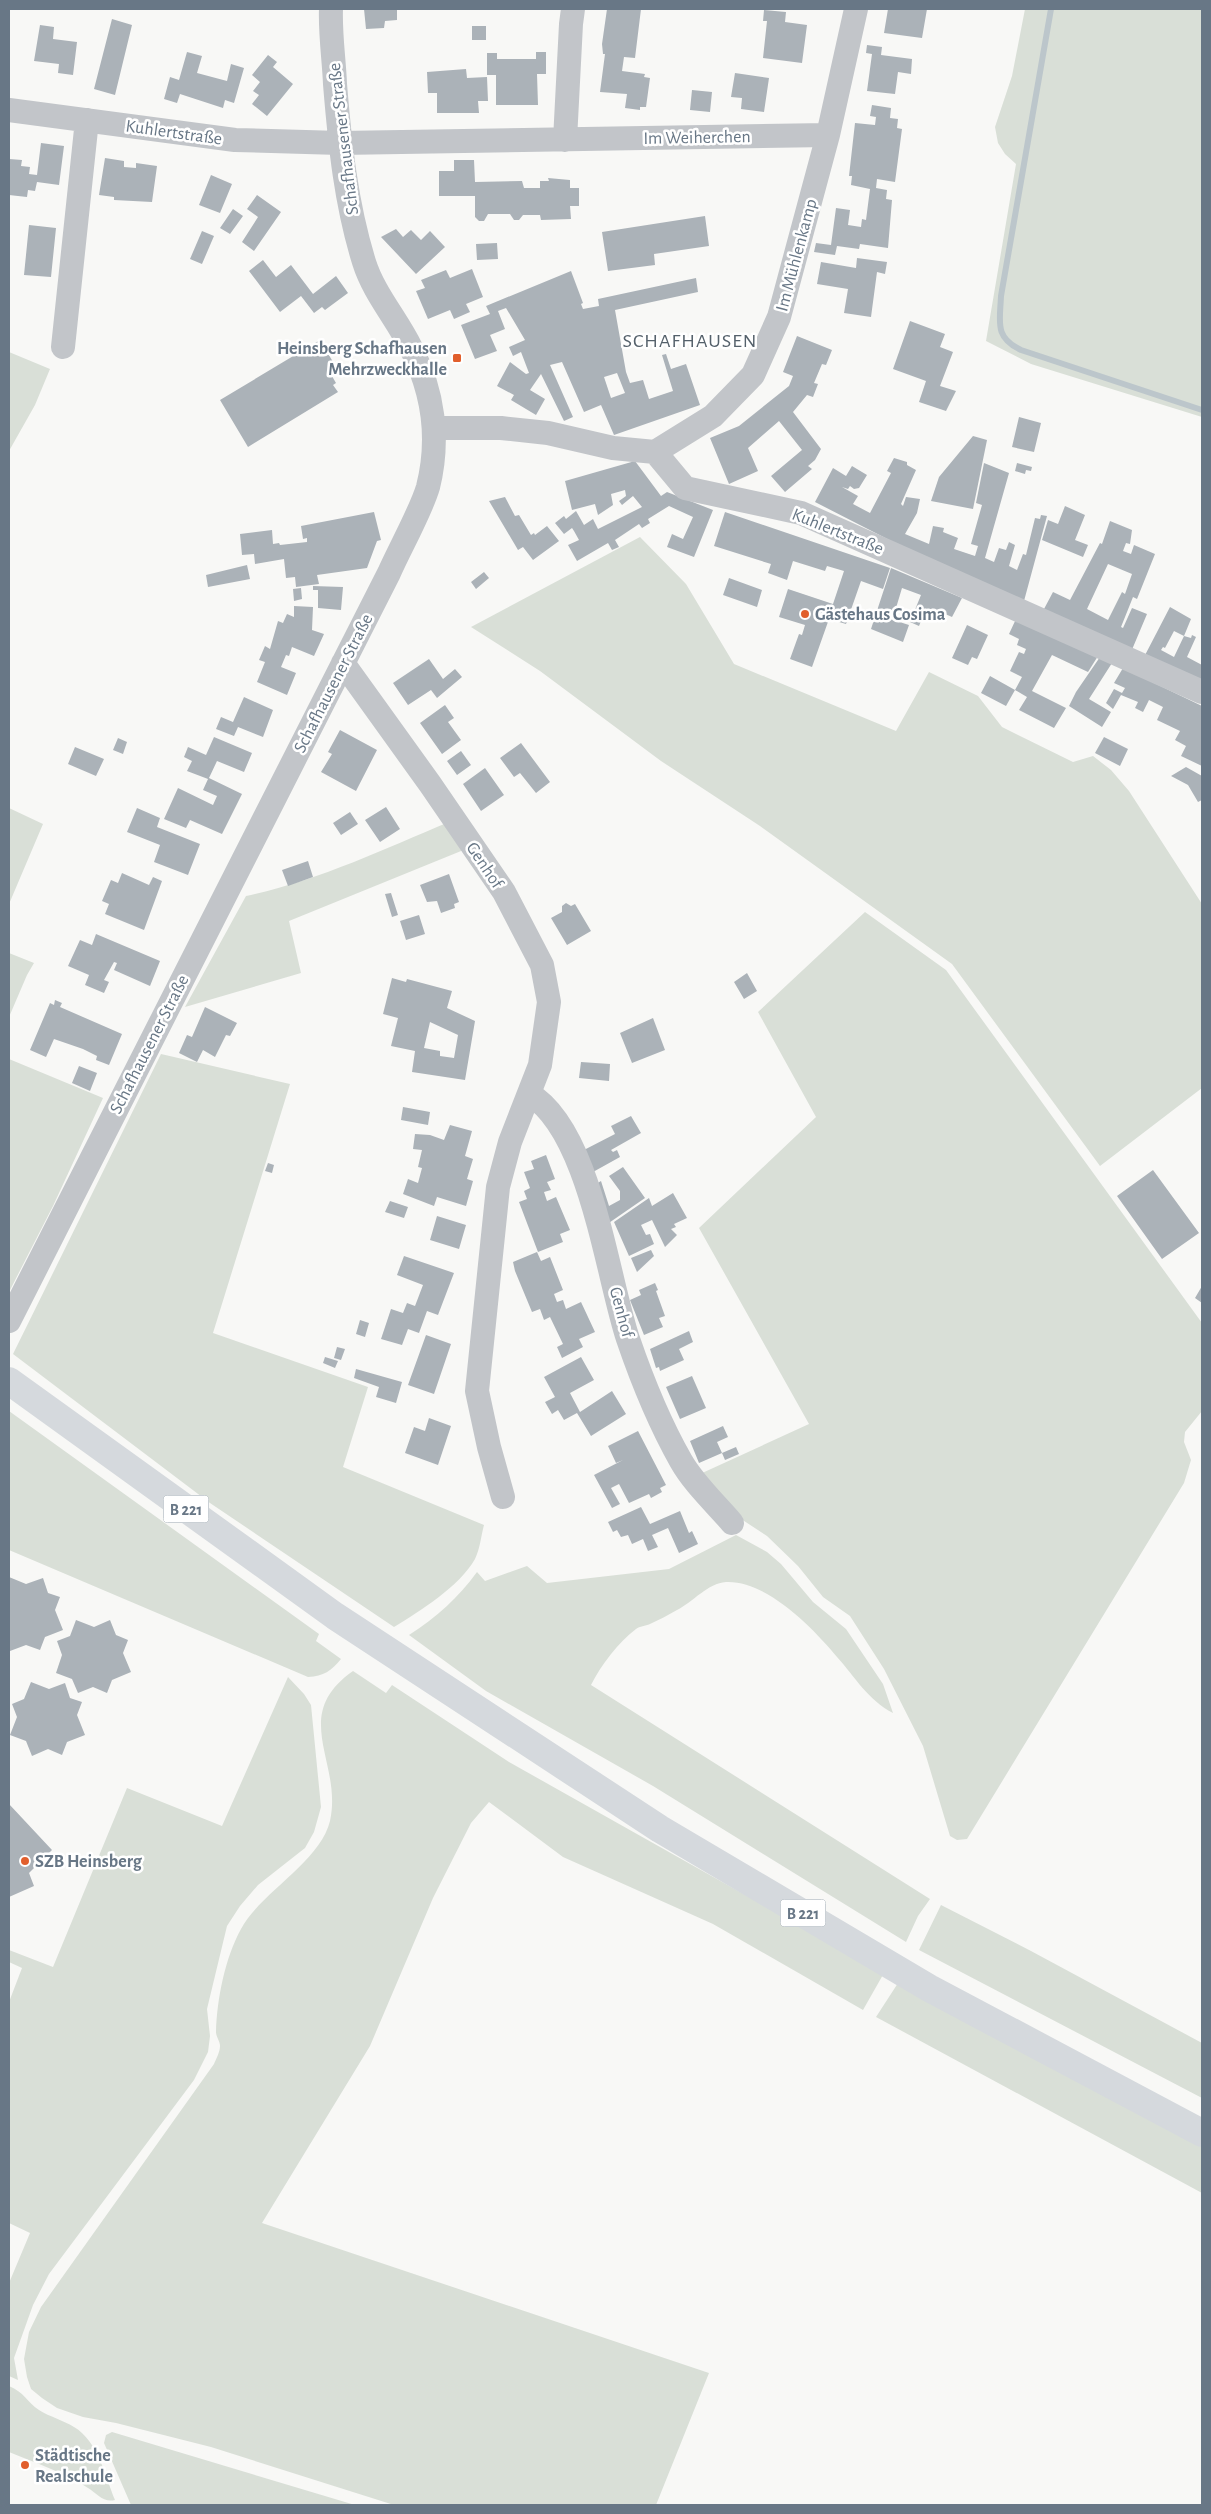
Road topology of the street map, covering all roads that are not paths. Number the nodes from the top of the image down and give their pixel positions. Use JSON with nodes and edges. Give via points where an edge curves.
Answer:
{"nodes":[{"id":1,"x":330,"y":9,"type":"edge"},
{"id":2,"x":573,"y":9,"type":"edge"},
{"id":3,"x":856,"y":9,"type":"edge"},
{"id":4,"x":9,"y":110,"type":"edge"},
{"id":5,"x":87,"y":120,"type":"junction"},
{"id":6,"x":828,"y":135,"type":"junction"},
{"id":7,"x":565,"y":140,"type":"junction"},
{"id":8,"x":340,"y":143,"type":"junction"},
{"id":9,"x":63,"y":347,"type":"dead end"},
{"id":10,"x":434,"y":428,"type":"junction"},
{"id":11,"x":655,"y":452,"type":"junction"},
{"id":12,"x":343,"y":663,"type":"junction"},
{"id":13,"x":1202,"y":692,"type":"edge"},
{"id":14,"x":529,"y":1094,"type":"junction"},
{"id":15,"x":9,"y":1321,"type":"edge"},
{"id":16,"x":9,"y":1381,"type":"edge"},
{"id":17,"x":503,"y":1496,"type":"dead end"},
{"id":18,"x":732,"y":1523,"type":"dead end"},
{"id":19,"x":1202,"y":2133,"type":"edge"}],
"edges":[{"from":1,"to":8,"type":"street","name":"Schafhausener Straße"},
{"from":2,"to":7,"type":"street"},
{"from":3,"to":6,"type":"street","name":"Im Mühlenkamp"},
{"from":4,"to":5,"type":"street","name":"Kuhlertstraße"},
{"from":5,"to":8,"type":"street","name":"Kuhlertstraße","via":[[235,140]]},
{"from":5,"to":9,"type":"street"},
{"from":6,"to":7,"type":"street","name":"Im Weiherchen"},
{"from":6,"to":11,"type":"street","name":"Im Mühlenkamp","via":[[779,317],[753,375],[712,416]]},
{"from":7,"to":8,"type":"street","name":"Im Weiherchen"},
{"from":8,"to":10,"type":"street","name":"Schafhausener Straße","via":[[349,207],[365,265],[384,305],[411,346],[427,383]]},
{"from":10,"to":11,"type":"street","via":[[501,428],[548,433],[613,448]]},
{"from":10,"to":12,"type":"street","name":"Schafhausener Straße","via":[[427,488],[389,573]]},
{"from":11,"to":13,"type":"street","name":"Kuhlertstraße","via":[[685,488],[801,513]]},
{"from":12,"to":14,"type":"street","name":"Genhof","via":[[504,892],[542,965],[548,1002],[540,1065]]},
{"from":12,"to":15,"type":"street","name":"Schafhausener Straße"},
{"from":14,"to":17,"type":"street","name":"Genhof","via":[[510,1142],[498,1187],[477,1391]]},
{"from":14,"to":18,"type":"street","name":"Genhof","via":[[539,1100],[561,1130],[586,1179],[628,1339],[682,1463]]},
{"from":16,"to":19,"type":"main road","number":"B 221","via":[[335,1616],[660,1829],[929,1988]]}]}
